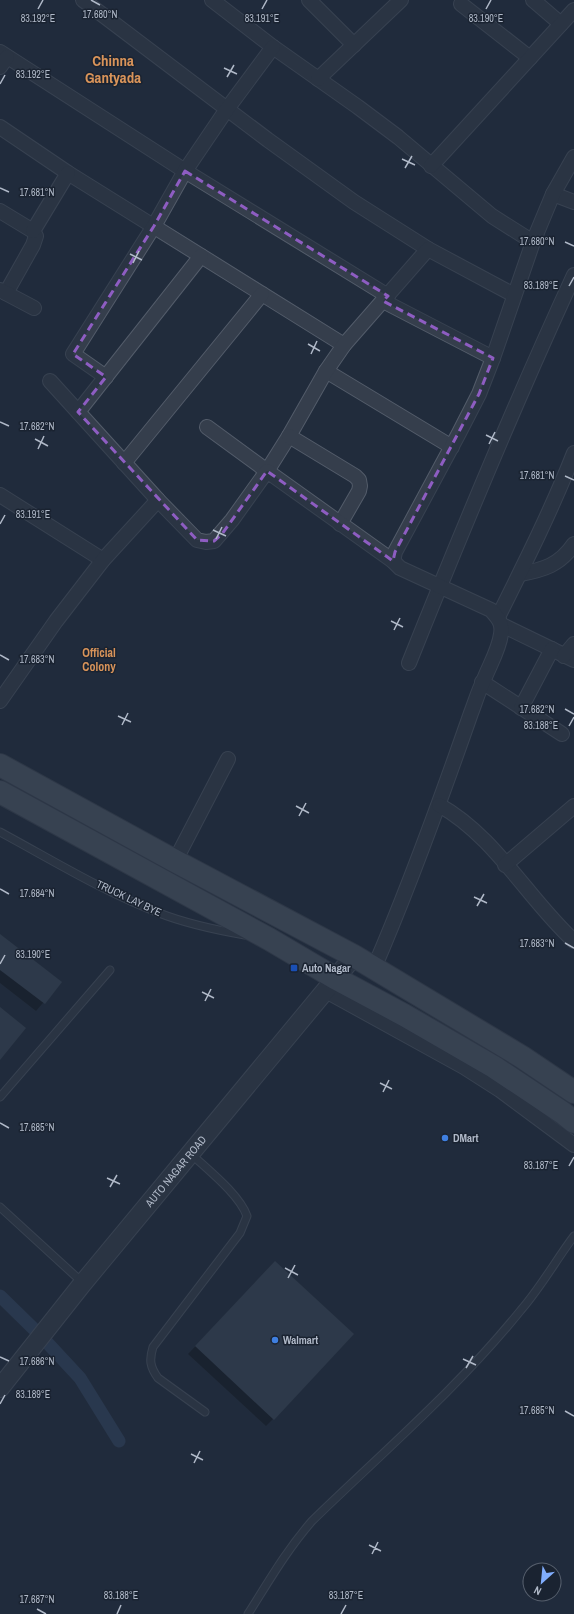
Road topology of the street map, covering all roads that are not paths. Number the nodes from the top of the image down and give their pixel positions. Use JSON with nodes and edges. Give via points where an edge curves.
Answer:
{"nodes":[{"id":1,"x":83,"y":0,"type":"edge"},
{"id":2,"x":212,"y":0,"type":"edge"},
{"id":3,"x":309,"y":0,"type":"edge"},
{"id":4,"x":401,"y":0,"type":"edge"},
{"id":5,"x":534,"y":0,"type":"edge"},
{"id":6,"x":461,"y":4,"type":"dead end"},
{"id":7,"x":574,"y":10,"type":"edge"},
{"id":8,"x":561,"y":24,"type":"junction"},
{"id":9,"x":354,"y":45,"type":"junction"},
{"id":10,"x":273,"y":46,"type":"junction"},
{"id":11,"x":530,"y":58,"type":"junction"},
{"id":12,"x":2,"y":59,"type":"edge"},
{"id":13,"x":318,"y":80,"type":"junction"},
{"id":14,"x":227,"y":109,"type":"junction"},
{"id":15,"x":0,"y":127,"type":"edge"},
{"id":16,"x":574,"y":157,"type":"edge"},
{"id":17,"x":431,"y":166,"type":"junction"},
{"id":18,"x":185,"y":171,"type":"junction"},
{"id":19,"x":68,"y":173,"type":"junction"},
{"id":20,"x":553,"y":194,"type":"junction"},
{"id":21,"x":574,"y":202,"type":"edge"},
{"id":22,"x":0,"y":211,"type":"edge"},
{"id":23,"x":154,"y":226,"type":"junction"},
{"id":24,"x":33,"y":231,"type":"junction"},
{"id":25,"x":533,"y":242,"type":"junction"},
{"id":26,"x":428,"y":249,"type":"junction"},
{"id":27,"x":201,"y":256,"type":"junction"},
{"id":28,"x":574,"y":275,"type":"edge"},
{"id":29,"x":3,"y":292,"type":"edge"},
{"id":30,"x":262,"y":294,"type":"junction"},
{"id":31,"x":514,"y":295,"type":"junction"},
{"id":32,"x":385,"y":299,"type":"junction"},
{"id":33,"x":34,"y":308,"type":"dead end"},
{"id":34,"x":344,"y":345,"type":"junction"},
{"id":35,"x":493,"y":358,"type":"junction"},
{"id":36,"x":326,"y":371,"type":"junction"},
{"id":37,"x":106,"y":376,"type":"junction"},
{"id":38,"x":50,"y":381,"type":"dead end"},
{"id":39,"x":78,"y":412,"type":"junction"},
{"id":40,"x":207,"y":427,"type":"dead end"},
{"id":41,"x":289,"y":436,"type":"junction"},
{"id":42,"x":452,"y":447,"type":"junction"},
{"id":43,"x":574,"y":453,"type":"edge"},
{"id":44,"x":124,"y":463,"type":"junction"},
{"id":45,"x":267,"y":471,"type":"junction"},
{"id":46,"x":0,"y":495,"type":"edge"},
{"id":47,"x":158,"y":500,"type":"junction"},
{"id":48,"x":340,"y":524,"type":"junction"},
{"id":49,"x":574,"y":544,"type":"edge"},
{"id":50,"x":103,"y":560,"type":"junction"},
{"id":51,"x":394,"y":561,"type":"junction"},
{"id":52,"x":520,"y":574,"type":"junction"},
{"id":53,"x":440,"y":587,"type":"junction"},
{"id":54,"x":500,"y":621,"type":"junction"},
{"id":55,"x":574,"y":644,"type":"edge"},
{"id":56,"x":552,"y":649,"type":"junction"},
{"id":57,"x":569,"y":658,"type":"edge"},
{"id":58,"x":409,"y":663,"type":"dead end"},
{"id":59,"x":482,"y":682,"type":"junction"},
{"id":60,"x":0,"y":700,"type":"edge"},
{"id":61,"x":521,"y":708,"type":"junction"},
{"id":62,"x":562,"y":734,"type":"dead end"},
{"id":63,"x":228,"y":759,"type":"dead end"},
{"id":64,"x":0,"y":765,"type":"edge"},
{"id":65,"x":0,"y":792,"type":"edge"},
{"id":66,"x":439,"y":805,"type":"junction"},
{"id":67,"x":574,"y":806,"type":"edge"},
{"id":68,"x":0,"y":832,"type":"edge"},
{"id":69,"x":175,"y":861,"type":"junction"},
{"id":70,"x":505,"y":864,"type":"junction"},
{"id":71,"x":269,"y":939,"type":"junction"},
{"id":72,"x":574,"y":941,"type":"edge"},
{"id":73,"x":354,"y":956,"type":"junction"},
{"id":74,"x":374,"y":968,"type":"junction"},
{"id":75,"x":110,"y":970,"type":"dead end"},
{"id":76,"x":331,"y":984,"type":"junction"},
{"id":77,"x":574,"y":1092,"type":"edge"},
{"id":78,"x":1,"y":1093,"type":"edge"},
{"id":79,"x":574,"y":1122,"type":"edge"},
{"id":80,"x":574,"y":1145,"type":"edge"},
{"id":81,"x":190,"y":1153,"type":"junction"},
{"id":82,"x":0,"y":1207,"type":"edge"},
{"id":83,"x":574,"y":1236,"type":"edge"},
{"id":84,"x":83,"y":1283,"type":"junction"},
{"id":85,"x":0,"y":1388,"type":"edge"},
{"id":86,"x":205,"y":1412,"type":"dead end"},
{"id":87,"x":248,"y":1614,"type":"edge"}],
"edges":[{"from":1,"to":14,"type":"street"},
{"from":2,"to":10,"type":"street"},
{"from":3,"to":9,"type":"street"},
{"from":4,"to":9,"type":"street"},
{"from":5,"to":8,"type":"street"},
{"from":6,"to":11,"type":"street"},
{"from":7,"to":8,"type":"street"},
{"from":8,"to":11,"type":"street"},
{"from":9,"to":13,"type":"street"},
{"from":10,"to":13,"type":"street"},
{"from":10,"to":14,"type":"street"},
{"from":11,"to":17,"type":"street"},
{"from":12,"to":18,"type":"street"},
{"from":13,"to":17,"type":"street","via":[[398,137]]},
{"from":14,"to":18,"type":"street"},
{"from":14,"to":26,"type":"street","via":[[354,202]]},
{"from":15,"to":19,"type":"street"},
{"from":16,"to":20,"type":"street"},
{"from":17,"to":25,"type":"street","via":[[492,216]]},
{"from":18,"to":23,"type":"street"},
{"from":18,"to":32,"type":"street"},
{"from":19,"to":23,"type":"street"},
{"from":19,"to":24,"type":"street"},
{"from":20,"to":21,"type":"street"},
{"from":20,"to":25,"type":"street"},
{"from":22,"to":24,"type":"street"},
{"from":23,"to":27,"type":"street"},
{"from":23,"to":37,"type":"street","via":[[73,354]]},
{"from":24,"to":29,"type":"street","via":[[36,236],[33,245]]},
{"from":25,"to":31,"type":"street"},
{"from":26,"to":31,"type":"street"},
{"from":26,"to":32,"type":"street"},
{"from":27,"to":30,"type":"street"},
{"from":27,"to":37,"type":"street"},
{"from":28,"to":53,"type":"street","via":[[542,344]]},
{"from":29,"to":33,"type":"street"},
{"from":30,"to":34,"type":"street"},
{"from":30,"to":44,"type":"street"},
{"from":31,"to":35,"type":"street"},
{"from":32,"to":34,"type":"street"},
{"from":32,"to":35,"type":"street"},
{"from":34,"to":36,"type":"street"},
{"from":35,"to":42,"type":"street","via":[[479,394]]},
{"from":36,"to":41,"type":"street"},
{"from":36,"to":42,"type":"street"},
{"from":37,"to":39,"type":"street"},
{"from":38,"to":39,"type":"street"},
{"from":39,"to":44,"type":"street"},
{"from":40,"to":45,"type":"street"},
{"from":41,"to":45,"type":"street"},
{"from":41,"to":48,"type":"street","via":[[359,480],[359,491]]},
{"from":42,"to":51,"type":"street","via":[[395,552]]},
{"from":43,"to":52,"type":"street","via":[[558,494]]},
{"from":44,"to":47,"type":"street"},
{"from":45,"to":47,"type":"street","via":[[214,541],[197,540]]},
{"from":45,"to":48,"type":"street"},
{"from":46,"to":50,"type":"street"},
{"from":47,"to":50,"type":"street"},
{"from":48,"to":51,"type":"street"},
{"from":49,"to":52,"type":"street","via":[[569,552],[551,566]]},
{"from":50,"to":60,"type":"street"},
{"from":51,"to":53,"type":"street","via":[[400,568]]},
{"from":52,"to":54,"type":"street"},
{"from":53,"to":54,"type":"street","via":[[491,610]]},
{"from":53,"to":58,"type":"street"},
{"from":54,"to":56,"type":"street"},
{"from":54,"to":59,"type":"street","via":[[501,635],[498,646]]},
{"from":55,"to":57,"type":"street"},
{"from":56,"to":57,"type":"street"},
{"from":56,"to":61,"type":"street"},
{"from":59,"to":61,"type":"street"},
{"from":59,"to":66,"type":"street"},
{"from":61,"to":62,"type":"street"},
{"from":63,"to":69,"type":"street"},
{"from":64,"to":69,"type":"main road"},
{"from":65,"to":71,"type":"main road"},
{"from":66,"to":70,"type":"street","via":[[475,832]]},
{"from":66,"to":74,"type":"street"},
{"from":67,"to":70,"type":"street"},
{"from":68,"to":71,"type":"lane","name":"TRUCK LAY BYE","via":[[122,897],[160,914],[212,929]]},
{"from":69,"to":73,"type":"main road"},
{"from":70,"to":72,"type":"street","via":[[558,927]]},
{"from":71,"to":76,"type":"main road"},
{"from":73,"to":74,"type":"main road"},
{"from":73,"to":76,"type":"street","name":"AUTO NAGAR ROAD"},
{"from":74,"to":77,"type":"main road","via":[[522,1057]]},
{"from":75,"to":78,"type":"lane"},
{"from":76,"to":79,"type":"main road","via":[[404,1015],[494,1067]]},
{"from":76,"to":80,"type":"street","via":[[426,1046],[494,1086]]},
{"from":76,"to":81,"type":"street","name":"AUTO NAGAR ROAD"},
{"from":81,"to":84,"type":"street","name":"AUTO NAGAR ROAD"},
{"from":81,"to":86,"type":"lane","via":[[237,1198],[247,1216],[240,1233],[153,1347],[150,1355],[152,1370],[158,1378]]},
{"from":82,"to":84,"type":"lane"},
{"from":83,"to":87,"type":"lane","via":[[502,1333],[437,1402],[296,1539]]},
{"from":84,"to":85,"type":"street","name":"AUTO NAGAR ROAD"}]}
